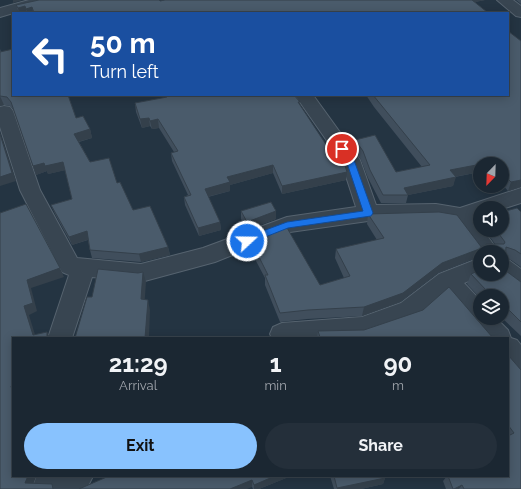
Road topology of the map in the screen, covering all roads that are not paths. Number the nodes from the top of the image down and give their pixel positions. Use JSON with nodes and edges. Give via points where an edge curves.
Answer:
{"nodes":[{"id":1,"x":50,"y":0,"type":"edge"},
{"id":2,"x":504,"y":0,"type":"edge"},
{"id":3,"x":0,"y":13,"type":"edge"},
{"id":4,"x":521,"y":13,"type":"edge"},
{"id":5,"x":521,"y":19,"type":"edge"},
{"id":6,"x":509,"y":23,"type":"edge"},
{"id":7,"x":305,"y":96,"type":"edge"},
{"id":8,"x":4,"y":111,"type":"dead end"},
{"id":9,"x":521,"y":195,"type":"edge"},
{"id":10,"x":504,"y":201,"type":"edge"},
{"id":11,"x":471,"y":212,"type":"edge"},
{"id":12,"x":368,"y":213,"type":"junction"},
{"id":13,"x":485,"y":245,"type":"edge"},
{"id":14,"x":83,"y":268,"type":"junction"},
{"id":15,"x":473,"y":270,"type":"edge"},
{"id":16,"x":509,"y":272,"type":"edge"},
{"id":17,"x":447,"y":280,"type":"junction"},
{"id":18,"x":521,"y":281,"type":"edge"},
{"id":19,"x":473,"y":309,"type":"edge"},
{"id":20,"x":487,"y":325,"type":"edge"},
{"id":21,"x":60,"y":337,"type":"edge"},
{"id":22,"x":284,"y":337,"type":"edge"},
{"id":23,"x":498,"y":337,"type":"edge"},
{"id":24,"x":509,"y":349,"type":"edge"},
{"id":25,"x":521,"y":363,"type":"edge"},
{"id":26,"x":76,"y":477,"type":"edge"},
{"id":27,"x":47,"y":489,"type":"edge"}],
"edges":[{"from":1,"to":3,"type":"street"},
{"from":2,"to":4,"type":"street"},
{"from":5,"to":6,"type":"street"},
{"from":7,"to":12,"type":"street","via":[[350,160]]},
{"from":8,"to":14,"type":"street","via":[[30,190],[70,266]]},
{"from":9,"to":10,"type":"street"},
{"from":11,"to":12,"type":"street"},
{"from":11,"to":13,"type":"street"},
{"from":12,"to":14,"type":"street","via":[[287,225],[207,256],[141,273]]},
{"from":14,"to":21,"type":"street"},
{"from":15,"to":17,"type":"street"},
{"from":16,"to":18,"type":"street"},
{"from":17,"to":19,"type":"street"},
{"from":17,"to":22,"type":"street","via":[[410,310],[362,328],[282,334]]},
{"from":20,"to":23,"type":"street"},
{"from":24,"to":25,"type":"street"},
{"from":26,"to":27,"type":"street"}]}
